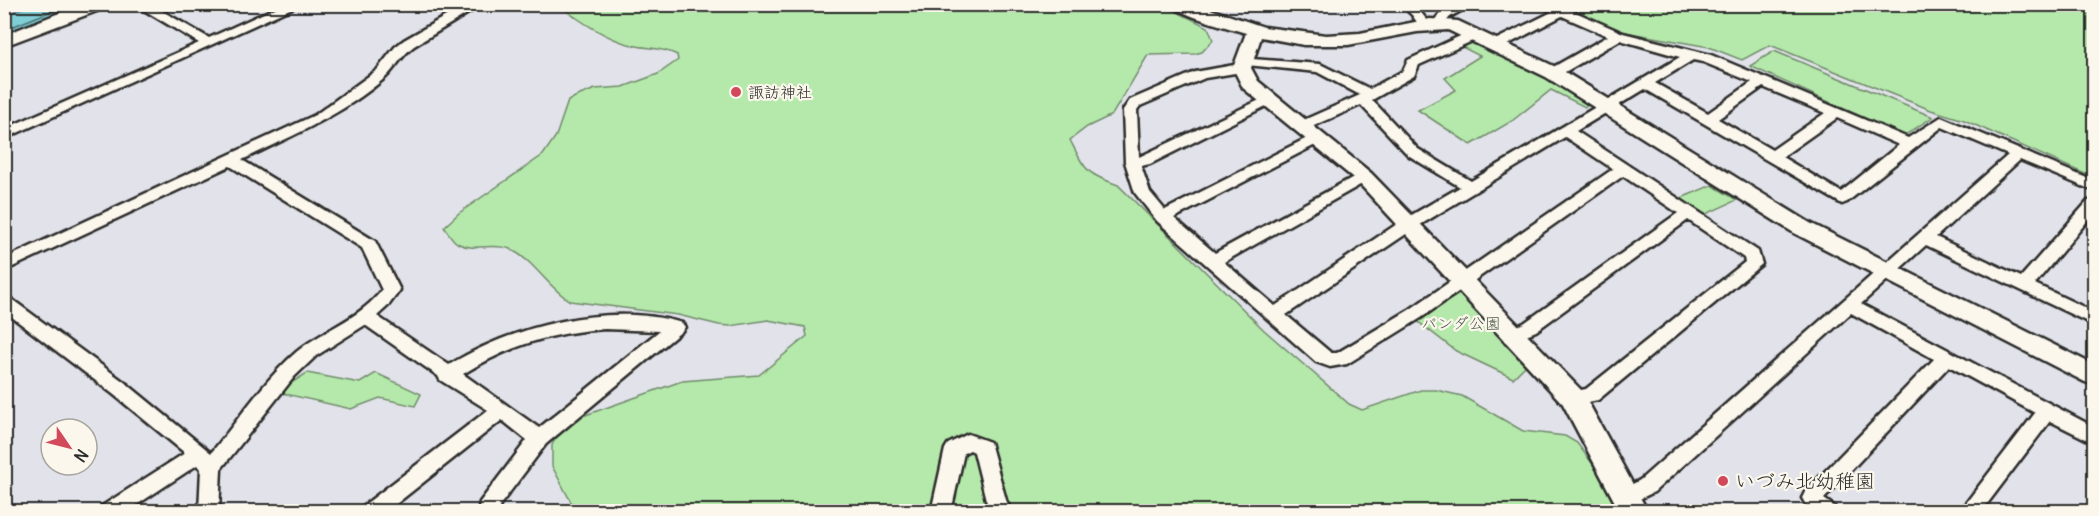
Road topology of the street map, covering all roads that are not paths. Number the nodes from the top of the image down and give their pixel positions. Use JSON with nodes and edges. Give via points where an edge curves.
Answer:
{"nodes":[{"id":1,"x":99,"y":4,"type":"edge"},
{"id":2,"x":140,"y":4,"type":"edge"},
{"id":3,"x":295,"y":4,"type":"edge"},
{"id":4,"x":477,"y":4,"type":"edge"},
{"id":5,"x":1406,"y":4,"type":"edge"},
{"id":6,"x":1467,"y":4,"type":"edge"},
{"id":7,"x":1545,"y":4,"type":"edge"},
{"id":8,"x":1188,"y":6,"type":"edge"},
{"id":9,"x":1561,"y":12,"type":"junction"},
{"id":10,"x":1432,"y":24,"type":"junction"},
{"id":11,"x":1256,"y":30,"type":"junction"},
{"id":12,"x":1474,"y":35,"type":"junction"},
{"id":13,"x":1618,"y":36,"type":"junction"},
{"id":14,"x":4,"y":41,"type":"edge"},
{"id":15,"x":209,"y":43,"type":"junction"},
{"id":16,"x":1496,"y":45,"type":"junction"},
{"id":17,"x":1691,"y":56,"type":"junction"},
{"id":18,"x":1243,"y":65,"type":"junction"},
{"id":19,"x":1554,"y":73,"type":"junction"},
{"id":20,"x":1762,"y":82,"type":"junction"},
{"id":21,"x":1645,"y":84,"type":"junction"},
{"id":22,"x":1367,"y":97,"type":"junction"},
{"id":23,"x":1271,"y":100,"type":"junction"},
{"id":24,"x":1607,"y":106,"type":"junction"},
{"id":25,"x":1835,"y":113,"type":"junction"},
{"id":26,"x":1708,"y":119,"type":"junction"},
{"id":27,"x":1566,"y":131,"type":"junction"},
{"id":28,"x":1310,"y":132,"type":"junction"},
{"id":29,"x":4,"y":135,"type":"edge"},
{"id":30,"x":1909,"y":144,"type":"junction"},
{"id":31,"x":2018,"y":154,"type":"junction"},
{"id":32,"x":1772,"y":157,"type":"junction"},
{"id":33,"x":230,"y":159,"type":"junction"},
{"id":34,"x":1132,"y":162,"type":"junction"},
{"id":35,"x":1623,"y":169,"type":"junction"},
{"id":36,"x":1364,"y":177,"type":"junction"},
{"id":37,"x":2094,"y":186,"type":"edge"},
{"id":38,"x":1470,"y":187,"type":"junction"},
{"id":39,"x":2094,"y":204,"type":"edge"},
{"id":40,"x":1689,"y":212,"type":"junction"},
{"id":41,"x":1163,"y":217,"type":"junction"},
{"id":42,"x":1409,"y":224,"type":"junction"},
{"id":43,"x":1925,"y":238,"type":"junction"},
{"id":44,"x":1213,"y":261,"type":"junction"},
{"id":45,"x":4,"y":266,"type":"edge"},
{"id":46,"x":1886,"y":271,"type":"junction"},
{"id":47,"x":1462,"y":279,"type":"junction"},
{"id":48,"x":2024,"y":285,"type":"junction"},
{"id":49,"x":4,"y":302,"type":"edge"},
{"id":50,"x":1849,"y":305,"type":"junction"},
{"id":51,"x":1274,"y":315,"type":"junction"},
{"id":52,"x":365,"y":317,"type":"junction"},
{"id":53,"x":2094,"y":319,"type":"edge"},
{"id":54,"x":1514,"y":334,"type":"junction"},
{"id":55,"x":1947,"y":357,"type":"junction"},
{"id":56,"x":447,"y":375,"type":"junction"},
{"id":57,"x":2094,"y":376,"type":"edge"},
{"id":58,"x":1573,"y":398,"type":"junction"},
{"id":59,"x":502,"y":410,"type":"junction"},
{"id":60,"x":2047,"y":411,"type":"junction"},
{"id":61,"x":2094,"y":436,"type":"edge"},
{"id":62,"x":539,"y":439,"type":"junction"},
{"id":63,"x":205,"y":461,"type":"junction"},
{"id":64,"x":1630,"y":505,"type":"edge"},
{"id":65,"x":109,"y":512,"type":"edge"},
{"id":66,"x":209,"y":512,"type":"edge"},
{"id":67,"x":370,"y":512,"type":"edge"},
{"id":68,"x":488,"y":512,"type":"edge"},
{"id":69,"x":941,"y":512,"type":"edge"},
{"id":70,"x":1002,"y":512,"type":"edge"},
{"id":71,"x":1827,"y":512,"type":"edge"},
{"id":72,"x":1969,"y":512,"type":"edge"}],
"edges":[{"from":1,"to":14,"type":"street"},
{"from":2,"to":15,"type":"street"},
{"from":3,"to":15,"type":"street"},
{"from":4,"to":33,"type":"street","via":[[409,43],[382,73],[320,118]]},
{"from":5,"to":10,"type":"street"},
{"from":6,"to":10,"type":"street"},
{"from":7,"to":9,"type":"street"},
{"from":8,"to":11,"type":"street"},
{"from":9,"to":13,"type":"street"},
{"from":9,"to":16,"type":"street"},
{"from":10,"to":11,"type":"street","via":[[1346,41]]},
{"from":10,"to":12,"type":"street"},
{"from":11,"to":18,"type":"street"},
{"from":12,"to":16,"type":"street"},
{"from":12,"to":22,"type":"street","via":[[1413,63],[1409,73]]},
{"from":13,"to":17,"type":"street"},
{"from":13,"to":19,"type":"street"},
{"from":15,"to":29,"type":"street"},
{"from":16,"to":19,"type":"street"},
{"from":17,"to":20,"type":"street","via":[[1706,58]]},
{"from":17,"to":21,"type":"street"},
{"from":18,"to":22,"type":"street","via":[[1320,68]]},
{"from":18,"to":23,"type":"street","via":[[1250,84]]},
{"from":18,"to":34,"type":"street","via":[[1199,75],[1135,104],[1130,110]]},
{"from":19,"to":24,"type":"street"},
{"from":20,"to":25,"type":"street"},
{"from":20,"to":26,"type":"street"},
{"from":21,"to":24,"type":"street"},
{"from":21,"to":26,"type":"street"},
{"from":22,"to":28,"type":"street"},
{"from":22,"to":38,"type":"street","via":[[1413,152]]},
{"from":23,"to":28,"type":"street"},
{"from":23,"to":34,"type":"street","via":[[1145,161]]},
{"from":24,"to":27,"type":"street"},
{"from":24,"to":46,"type":"street","via":[[1802,228]]},
{"from":25,"to":30,"type":"street"},
{"from":25,"to":32,"type":"street"},
{"from":26,"to":32,"type":"street"},
{"from":27,"to":35,"type":"street"},
{"from":27,"to":38,"type":"street"},
{"from":28,"to":36,"type":"street"},
{"from":28,"to":41,"type":"street"},
{"from":30,"to":31,"type":"street","via":[[1941,122]]},
{"from":30,"to":32,"type":"street","via":[[1842,198]]},
{"from":31,"to":37,"type":"street"},
{"from":31,"to":43,"type":"street"},
{"from":33,"to":45,"type":"street"},
{"from":33,"to":52,"type":"street","via":[[369,245],[391,290]]},
{"from":34,"to":41,"type":"street","via":[[1143,193]]},
{"from":35,"to":40,"type":"street"},
{"from":35,"to":47,"type":"street"},
{"from":36,"to":42,"type":"street"},
{"from":36,"to":44,"type":"street"},
{"from":38,"to":42,"type":"street"},
{"from":39,"to":48,"type":"street"},
{"from":40,"to":54,"type":"street","via":[[1530,327]]},
{"from":40,"to":58,"type":"street","via":[[1752,255],[1754,264],[1591,395]]},
{"from":41,"to":44,"type":"street"},
{"from":42,"to":47,"type":"street"},
{"from":42,"to":51,"type":"street"},
{"from":43,"to":46,"type":"street"},
{"from":43,"to":48,"type":"street"},
{"from":44,"to":51,"type":"street"},
{"from":46,"to":50,"type":"street"},
{"from":46,"to":57,"type":"street"},
{"from":47,"to":51,"type":"street","via":[[1415,314],[1341,359],[1322,357]]},
{"from":47,"to":54,"type":"street"},
{"from":48,"to":53,"type":"street"},
{"from":49,"to":63,"type":"street","via":[[69,349]]},
{"from":50,"to":55,"type":"street"},
{"from":50,"to":64,"type":"street"},
{"from":52,"to":56,"type":"street"},
{"from":52,"to":63,"type":"street","via":[[310,351]]},
{"from":54,"to":58,"type":"street"},
{"from":55,"to":60,"type":"street"},
{"from":55,"to":71,"type":"street","via":[[1812,498]]},
{"from":56,"to":59,"type":"street"},
{"from":56,"to":62,"type":"street","via":[[492,349],[580,324],[640,321],[676,327]]},
{"from":58,"to":64,"type":"street"},
{"from":59,"to":62,"type":"street"},
{"from":59,"to":67,"type":"street"},
{"from":60,"to":61,"type":"street"},
{"from":60,"to":72,"type":"street"},
{"from":62,"to":68,"type":"street","via":[[490,502]]},
{"from":63,"to":65,"type":"street"},
{"from":63,"to":66,"type":"street"},
{"from":69,"to":70,"type":"street","via":[[955,449],[968,442],[983,447]]}]}
